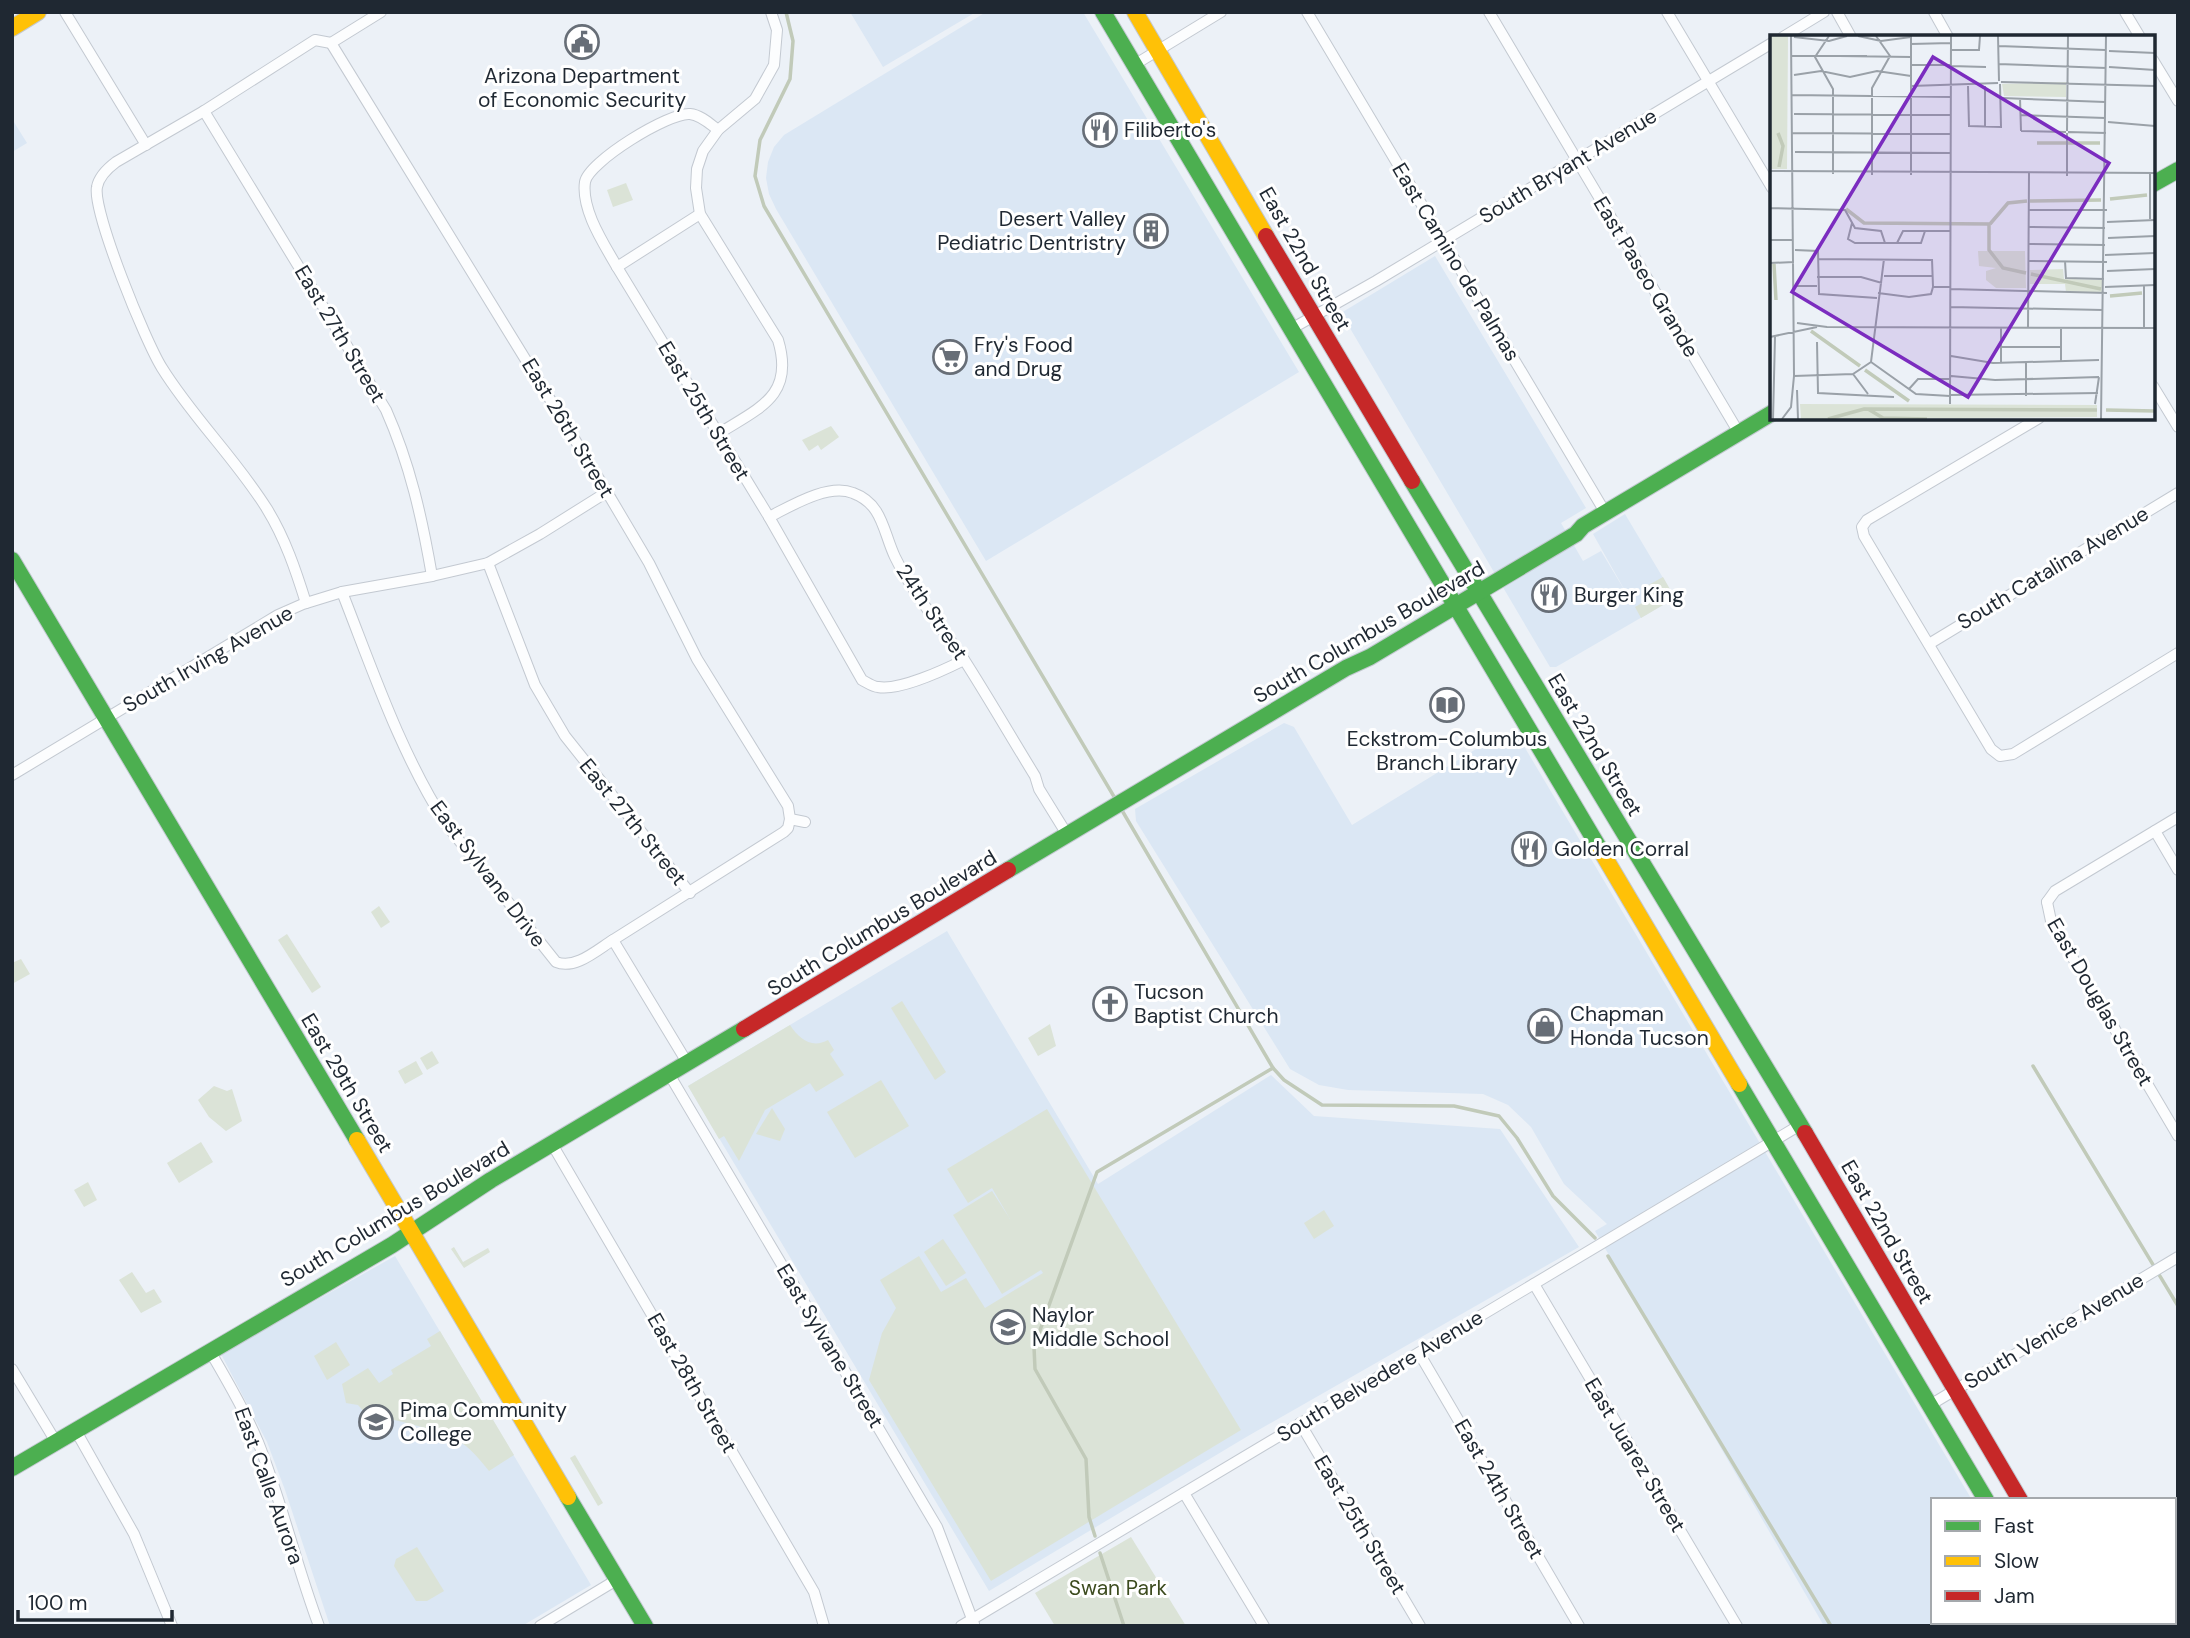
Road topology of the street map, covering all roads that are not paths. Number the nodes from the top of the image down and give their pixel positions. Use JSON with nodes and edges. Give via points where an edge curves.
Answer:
{"nodes":[{"id":1,"x":38,"y":12,"type":"edge"},
{"id":2,"x":65,"y":12,"type":"edge"},
{"id":3,"x":381,"y":12,"type":"edge"},
{"id":4,"x":771,"y":12,"type":"edge"},
{"id":5,"x":1103,"y":12,"type":"edge"},
{"id":6,"x":1135,"y":12,"type":"edge"},
{"id":7,"x":1221,"y":12,"type":"edge"},
{"id":8,"x":1307,"y":12,"type":"edge"},
{"id":9,"x":1489,"y":12,"type":"edge"},
{"id":10,"x":1667,"y":12,"type":"edge"},
{"id":11,"x":1824,"y":12,"type":"edge"},
{"id":12,"x":1837,"y":12,"type":"edge"},
{"id":13,"x":1934,"y":12,"type":"edge"},
{"id":14,"x":2125,"y":12,"type":"edge"},
{"id":15,"x":12,"y":29,"type":"edge"},
{"id":16,"x":1786,"y":35,"type":"edge"},
{"id":17,"x":1850,"y":35,"type":"edge"},
{"id":18,"x":1947,"y":35,"type":"edge"},
{"id":19,"x":2139,"y":35,"type":"edge"},
{"id":20,"x":331,"y":43,"type":"junction"},
{"id":21,"x":1770,"y":44,"type":"edge"},
{"id":22,"x":1158,"y":50,"type":"junction"},
{"id":23,"x":2155,"y":63,"type":"edge"},
{"id":24,"x":1134,"y":65,"type":"junction"},
{"id":25,"x":1709,"y":81,"type":"junction"},
{"id":26,"x":2178,"y":101,"type":"edge"},
{"id":27,"x":204,"y":111,"type":"junction"},
{"id":28,"x":718,"y":130,"type":"junction"},
{"id":29,"x":146,"y":145,"type":"junction"},
{"id":30,"x":1578,"y":161,"type":"junction"},
{"id":31,"x":2178,"y":170,"type":"edge"},
{"id":32,"x":2155,"y":183,"type":"edge"},
{"id":33,"x":1770,"y":185,"type":"edge"},
{"id":34,"x":700,"y":214,"type":"junction"},
{"id":35,"x":1443,"y":241,"type":"junction"},
{"id":36,"x":617,"y":267,"type":"junction"},
{"id":37,"x":1314,"y":317,"type":"junction"},
{"id":38,"x":1291,"y":329,"type":"junction"},
{"id":39,"x":2155,"y":389,"type":"edge"},
{"id":40,"x":1770,"y":414,"type":"edge"},
{"id":41,"x":2036,"y":420,"type":"edge"},
{"id":42,"x":2178,"y":427,"type":"edge"},
{"id":43,"x":1739,"y":433,"type":"junction"},
{"id":44,"x":718,"y":434,"type":"junction"},
{"id":45,"x":607,"y":492,"type":"junction"},
{"id":46,"x":2178,"y":493,"type":"edge"},
{"id":47,"x":1605,"y":512,"type":"junction"},
{"id":48,"x":769,"y":517,"type":"junction"},
{"id":49,"x":12,"y":560,"type":"edge"},
{"id":50,"x":488,"y":563,"type":"junction"},
{"id":51,"x":432,"y":576,"type":"junction"},
{"id":52,"x":342,"y":592,"type":"junction"},
{"id":53,"x":1479,"y":592,"type":"junction"},
{"id":54,"x":306,"y":603,"type":"junction"},
{"id":55,"x":1457,"y":606,"type":"junction"},
{"id":56,"x":1929,"y":644,"type":"junction"},
{"id":57,"x":2178,"y":653,"type":"edge"},
{"id":58,"x":964,"y":660,"type":"junction"},
{"id":59,"x":107,"y":719,"type":"junction"},
{"id":60,"x":12,"y":775,"type":"edge"},
{"id":61,"x":2178,"y":817,"type":"edge"},
{"id":62,"x":790,"y":820,"type":"junction"},
{"id":63,"x":804,"y":822,"type":"dead end"},
{"id":64,"x":2155,"y":831,"type":"junction"},
{"id":65,"x":1070,"y":834,"type":"junction"},
{"id":66,"x":2178,"y":870,"type":"edge"},
{"id":67,"x":690,"y":892,"type":"junction"},
{"id":68,"x":613,"y":940,"type":"junction"},
{"id":69,"x":688,"y":1063,"type":"junction"},
{"id":70,"x":669,"y":1074,"type":"junction"},
{"id":71,"x":1800,"y":1125,"type":"junction"},
{"id":72,"x":2178,"y":1136,"type":"edge"},
{"id":73,"x":1774,"y":1141,"type":"junction"},
{"id":74,"x":552,"y":1144,"type":"junction"},
{"id":75,"x":411,"y":1233,"type":"junction"},
{"id":76,"x":2178,"y":1257,"type":"edge"},
{"id":77,"x":1534,"y":1284,"type":"junction"},
{"id":78,"x":210,"y":1352,"type":"junction"},
{"id":79,"x":1419,"y":1353,"type":"junction"},
{"id":80,"x":12,"y":1369,"type":"edge"},
{"id":81,"x":1955,"y":1390,"type":"junction"},
{"id":82,"x":1930,"y":1405,"type":"junction"},
{"id":83,"x":1300,"y":1423,"type":"junction"},
{"id":84,"x":76,"y":1431,"type":"junction"},
{"id":85,"x":56,"y":1442,"type":"junction"},
{"id":86,"x":12,"y":1468,"type":"edge"},
{"id":87,"x":1184,"y":1493,"type":"junction"},
{"id":88,"x":1985,"y":1498,"type":"edge"},
{"id":89,"x":2019,"y":1498,"type":"edge"},
{"id":90,"x":618,"y":1579,"type":"junction"},
{"id":91,"x":969,"y":1624,"type":"edge"},
{"id":92,"x":172,"y":1626,"type":"edge"},
{"id":93,"x":318,"y":1626,"type":"edge"},
{"id":94,"x":540,"y":1626,"type":"edge"},
{"id":95,"x":645,"y":1626,"type":"edge"},
{"id":96,"x":824,"y":1626,"type":"edge"},
{"id":97,"x":1264,"y":1626,"type":"edge"},
{"id":98,"x":1420,"y":1626,"type":"edge"},
{"id":99,"x":1579,"y":1626,"type":"edge"},
{"id":100,"x":1737,"y":1626,"type":"edge"}],
"edges":[{"from":1,"to":15,"type":"main road"},
{"from":2,"to":29,"type":"street"},
{"from":3,"to":20,"type":"street"},
{"from":4,"to":28,"type":"street","via":[[777,30],[775,65],[755,100]]},
{"from":5,"to":24,"type":"main road"},
{"from":6,"to":22,"type":"main road","name":"East 22nd Street"},
{"from":7,"to":22,"type":"street"},
{"from":8,"to":35,"type":"street","name":"East Camino de Palmas"},
{"from":9,"to":30,"type":"street","name":"East Paseo Grande"},
{"from":10,"to":25,"type":"street"},
{"from":11,"to":16,"type":"street"},
{"from":12,"to":17,"type":"street"},
{"from":13,"to":18,"type":"street"},
{"from":14,"to":19,"type":"street"},
{"from":20,"to":27,"type":"street","via":[[315,40]]},
{"from":20,"to":45,"type":"street","name":"East 26th Street"},
{"from":21,"to":25,"type":"street","name":"South Bryant Avenue"},
{"from":22,"to":24,"type":"street"},
{"from":22,"to":37,"type":"main road","name":"East 22nd Street"},
{"from":23,"to":26,"type":"street"},
{"from":24,"to":38,"type":"main road"},
{"from":25,"to":30,"type":"street","name":"South Bryant Avenue"},
{"from":25,"to":33,"type":"street"},
{"from":27,"to":29,"type":"street"},
{"from":27,"to":51,"type":"street","name":"East 27th Street","via":[[386,410],[416,494]]},
{"from":28,"to":34,"type":"street","via":[[697,169]]},
{"from":28,"to":36,"type":"street","name":"East 25th Street","via":[[697,116],[677,115],[594,167],[585,181],[588,205]]},
{"from":29,"to":54,"type":"street","via":[[106,171],[96,188],[104,228],[142,331],[171,382],[269,512]]},
{"from":30,"to":35,"type":"street","name":"South Bryant Avenue"},
{"from":30,"to":43,"type":"street","name":"East Paseo Grande"},
{"from":31,"to":32,"type":"main road"},
{"from":34,"to":36,"type":"street"},
{"from":34,"to":44,"type":"street","via":[[778,340],[784,359],[773,396]]},
{"from":35,"to":37,"type":"street","name":"South Bryant Avenue"},
{"from":35,"to":47,"type":"street","name":"East Camino de Palmas"},
{"from":36,"to":44,"type":"street","name":"East 25th Street"},
{"from":37,"to":38,"type":"street","name":"South Bryant Avenue"},
{"from":37,"to":53,"type":"main road","name":"East 22nd Street"},
{"from":38,"to":55,"type":"main road"},
{"from":39,"to":42,"type":"street"},
{"from":40,"to":43,"type":"main road","name":"South Columbus Boulevard"},
{"from":41,"to":56,"type":"street","via":[[1862,527]]},
{"from":43,"to":47,"type":"main road","name":"South Columbus Boulevard"},
{"from":44,"to":48,"type":"street","name":"East 25th Street"},
{"from":45,"to":50,"type":"street","name":"South Irving Avenue"},
{"from":45,"to":62,"type":"street","name":"East 26th Street","via":[[697,659],[788,806]]},
{"from":46,"to":56,"type":"street","name":"South Catalina Avenue"},
{"from":47,"to":53,"type":"main road","name":"South Columbus Boulevard"},
{"from":48,"to":58,"type":"street","name":"24th Street","via":[[806,498],[839,490],[866,499],[879,514],[895,556],[925,607]]},
{"from":48,"to":58,"type":"street","name":"East 25th Street","via":[[862,680],[878,688],[899,685]]},
{"from":49,"to":59,"type":"main road","name":"East 29th Street"},
{"from":50,"to":51,"type":"street","name":"South Irving Avenue"},
{"from":50,"to":67,"type":"street","name":"East 27th Street","via":[[536,685],[565,736]]},
{"from":51,"to":52,"type":"street","name":"South Irving Avenue"},
{"from":52,"to":54,"type":"street","name":"South Irving Avenue"},
{"from":52,"to":68,"type":"street","name":"East Sylvane Drive","via":[[402,744],[446,824],[561,970]]},
{"from":53,"to":55,"type":"main road","name":"South Columbus Boulevard"},
{"from":53,"to":71,"type":"main road","name":"East 22nd Street"},
{"from":54,"to":59,"type":"street","name":"South Irving Avenue","via":[[259,625]]},
{"from":55,"to":65,"type":"main road","name":"South Columbus Boulevard"},
{"from":55,"to":73,"type":"main road"},
{"from":56,"to":57,"type":"street","via":[[1997,756],[2013,754]]},
{"from":58,"to":65,"type":"street","name":"24th Street","via":[[1043,782]]},
{"from":59,"to":60,"type":"street","name":"South Irving Avenue"},
{"from":59,"to":75,"type":"main road","name":"East 29th Street"},
{"from":61,"to":64,"type":"street"},
{"from":62,"to":63,"type":"street"},
{"from":62,"to":67,"type":"street","name":"East Sylvane Drive","via":[[784,832]]},
{"from":64,"to":66,"type":"street"},
{"from":64,"to":72,"type":"street","name":"East Douglas Street","via":[[2044,901],[2051,921]]},
{"from":65,"to":69,"type":"main road","name":"South Columbus Boulevard"},
{"from":67,"to":68,"type":"street","name":"East Sylvane Drive"},
{"from":68,"to":69,"type":"street"},
{"from":69,"to":70,"type":"main road","name":"South Columbus Boulevard"},
{"from":70,"to":74,"type":"main road","name":"South Columbus Boulevard"},
{"from":70,"to":91,"type":"street","name":"East Sylvane Street","via":[[937,1527]]},
{"from":71,"to":73,"type":"street","name":"South Belvedere Avenue"},
{"from":71,"to":81,"type":"main road","name":"East 22nd Street"},
{"from":73,"to":77,"type":"street","name":"South Belvedere Avenue"},
{"from":73,"to":82,"type":"main road"},
{"from":74,"to":75,"type":"main road","name":"South Columbus Boulevard"},
{"from":74,"to":96,"type":"street","name":"East 28th Street","via":[[814,1592]]},
{"from":75,"to":78,"type":"main road","name":"South Columbus Boulevard"},
{"from":75,"to":90,"type":"main road","name":"East 29th Street"},
{"from":76,"to":81,"type":"street","name":"South Venice Avenue"},
{"from":77,"to":79,"type":"street","name":"South Belvedere Avenue"},
{"from":77,"to":100,"type":"street","name":"East Juarez Street"},
{"from":78,"to":84,"type":"main road","name":"South Columbus Boulevard"},
{"from":78,"to":93,"type":"street","name":"East Calle Aurora","via":[[258,1441]]},
{"from":79,"to":83,"type":"street","name":"South Belvedere Avenue"},
{"from":79,"to":99,"type":"street","name":"East 24th Street"},
{"from":80,"to":85,"type":"street"},
{"from":81,"to":82,"type":"street","name":"South Venice Avenue"},
{"from":81,"to":89,"type":"main road","name":"East 22nd Street"},
{"from":82,"to":88,"type":"main road"},
{"from":83,"to":87,"type":"street","name":"South Belvedere Avenue"},
{"from":83,"to":98,"type":"street","name":"East 25th Street"},
{"from":84,"to":85,"type":"main road","name":"South Columbus Boulevard"},
{"from":84,"to":92,"type":"street","via":[[134,1534]]},
{"from":85,"to":86,"type":"main road","name":"South Columbus Boulevard"},
{"from":87,"to":91,"type":"street","name":"South Belvedere Avenue"},
{"from":87,"to":97,"type":"street"},
{"from":90,"to":94,"type":"street"},
{"from":90,"to":95,"type":"main road","name":"East 29th Street"}]}
